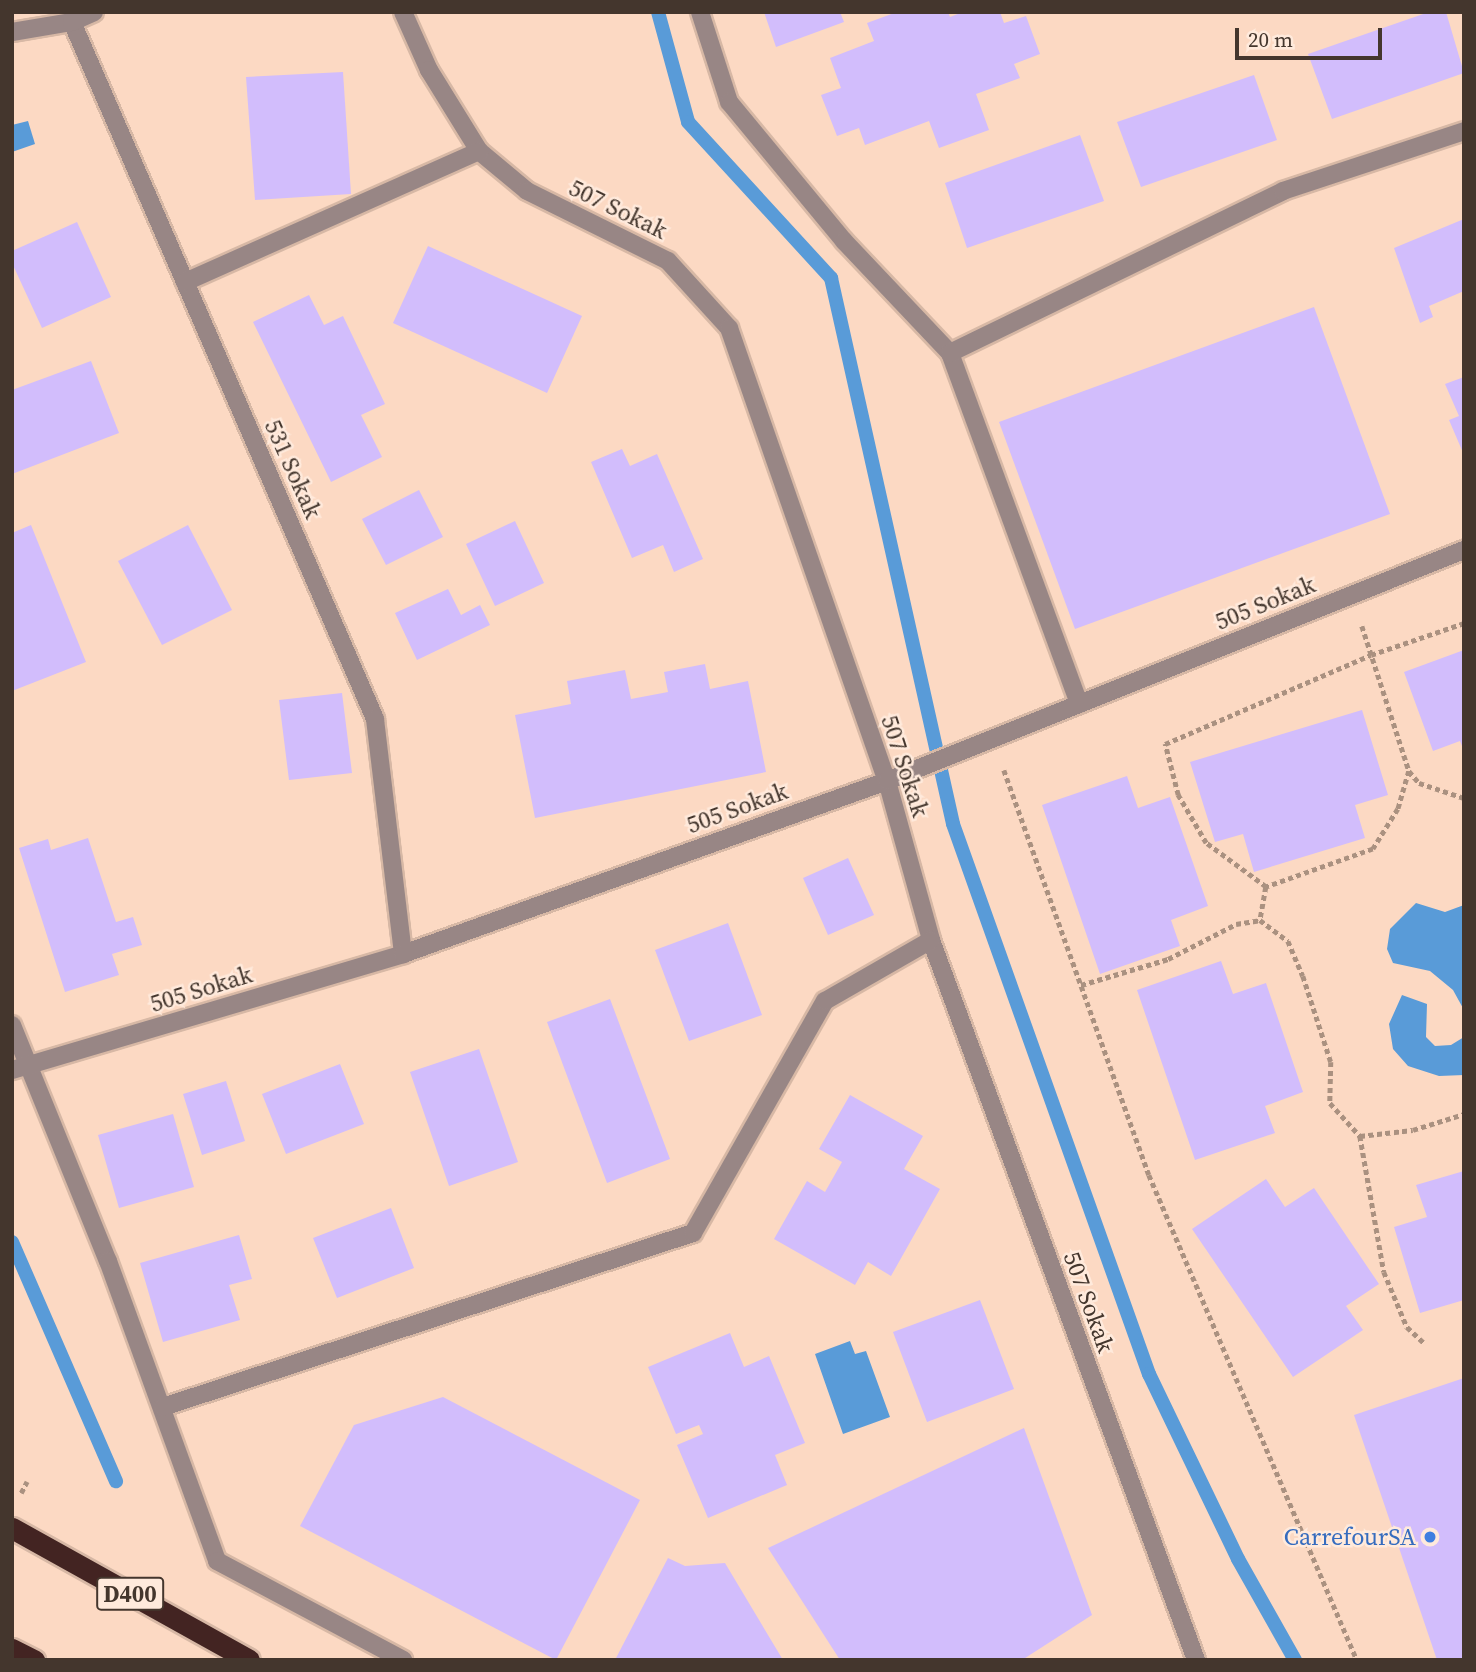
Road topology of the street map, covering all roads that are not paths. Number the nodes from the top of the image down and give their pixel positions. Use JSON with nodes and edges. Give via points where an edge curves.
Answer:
{"nodes":[{"id":1,"x":94,"y":12,"type":"edge"},
{"id":2,"x":403,"y":12,"type":"edge"},
{"id":3,"x":700,"y":12,"type":"edge"},
{"id":4,"x":72,"y":22,"type":"junction"},
{"id":5,"x":12,"y":32,"type":"edge"},
{"id":6,"x":1464,"y":131,"type":"edge"},
{"id":7,"x":480,"y":150,"type":"junction"},
{"id":8,"x":185,"y":282,"type":"junction"},
{"id":9,"x":950,"y":353,"type":"junction"},
{"id":10,"x":1464,"y":550,"type":"edge"},
{"id":11,"x":1079,"y":704,"type":"junction"},
{"id":12,"x":887,"y":781,"type":"junction"},
{"id":13,"x":931,"y":940,"type":"junction"},
{"id":14,"x":404,"y":954,"type":"junction"},
{"id":15,"x":12,"y":1025,"type":"edge"},
{"id":16,"x":20,"y":1069,"type":"edge"},
{"id":17,"x":163,"y":1407,"type":"junction"},
{"id":18,"x":12,"y":1528,"type":"edge"},
{"id":19,"x":12,"y":1648,"type":"edge"},
{"id":20,"x":34,"y":1660,"type":"edge"},
{"id":21,"x":248,"y":1660,"type":"edge"},
{"id":22,"x":403,"y":1660,"type":"edge"},
{"id":23,"x":1196,"y":1660,"type":"edge"}],
"edges":[{"from":1,"to":4,"type":"street"},
{"from":2,"to":7,"type":"street","name":"507 Sokak","via":[[429,70]]},
{"from":3,"to":9,"type":"street","via":[[729,103],[844,241]]},
{"from":4,"to":5,"type":"street"},
{"from":4,"to":8,"type":"street","name":"531 Sokak"},
{"from":6,"to":9,"type":"street","via":[[1283,191]]},
{"from":7,"to":8,"type":"street"},
{"from":7,"to":12,"type":"street","name":"507 Sokak","via":[[527,191],[668,261],[729,328]]},
{"from":8,"to":14,"type":"street","name":"531 Sokak","via":[[375,719]]},
{"from":9,"to":11,"type":"street"},
{"from":10,"to":11,"type":"street","name":"505 Sokak"},
{"from":11,"to":12,"type":"street","name":"505 Sokak"},
{"from":12,"to":13,"type":"street","name":"507 Sokak"},
{"from":12,"to":14,"type":"street","name":"505 Sokak"},
{"from":13,"to":17,"type":"street","via":[[825,1001],[693,1233]]},
{"from":13,"to":23,"type":"street","name":"507 Sokak"},
{"from":14,"to":16,"type":"street","name":"505 Sokak"},
{"from":15,"to":16,"type":"street"},
{"from":16,"to":17,"type":"street"},
{"from":17,"to":22,"type":"street","via":[[217,1561]]},
{"from":18,"to":21,"type":"highway","number":"D400"},
{"from":19,"to":20,"type":"highway"}]}
